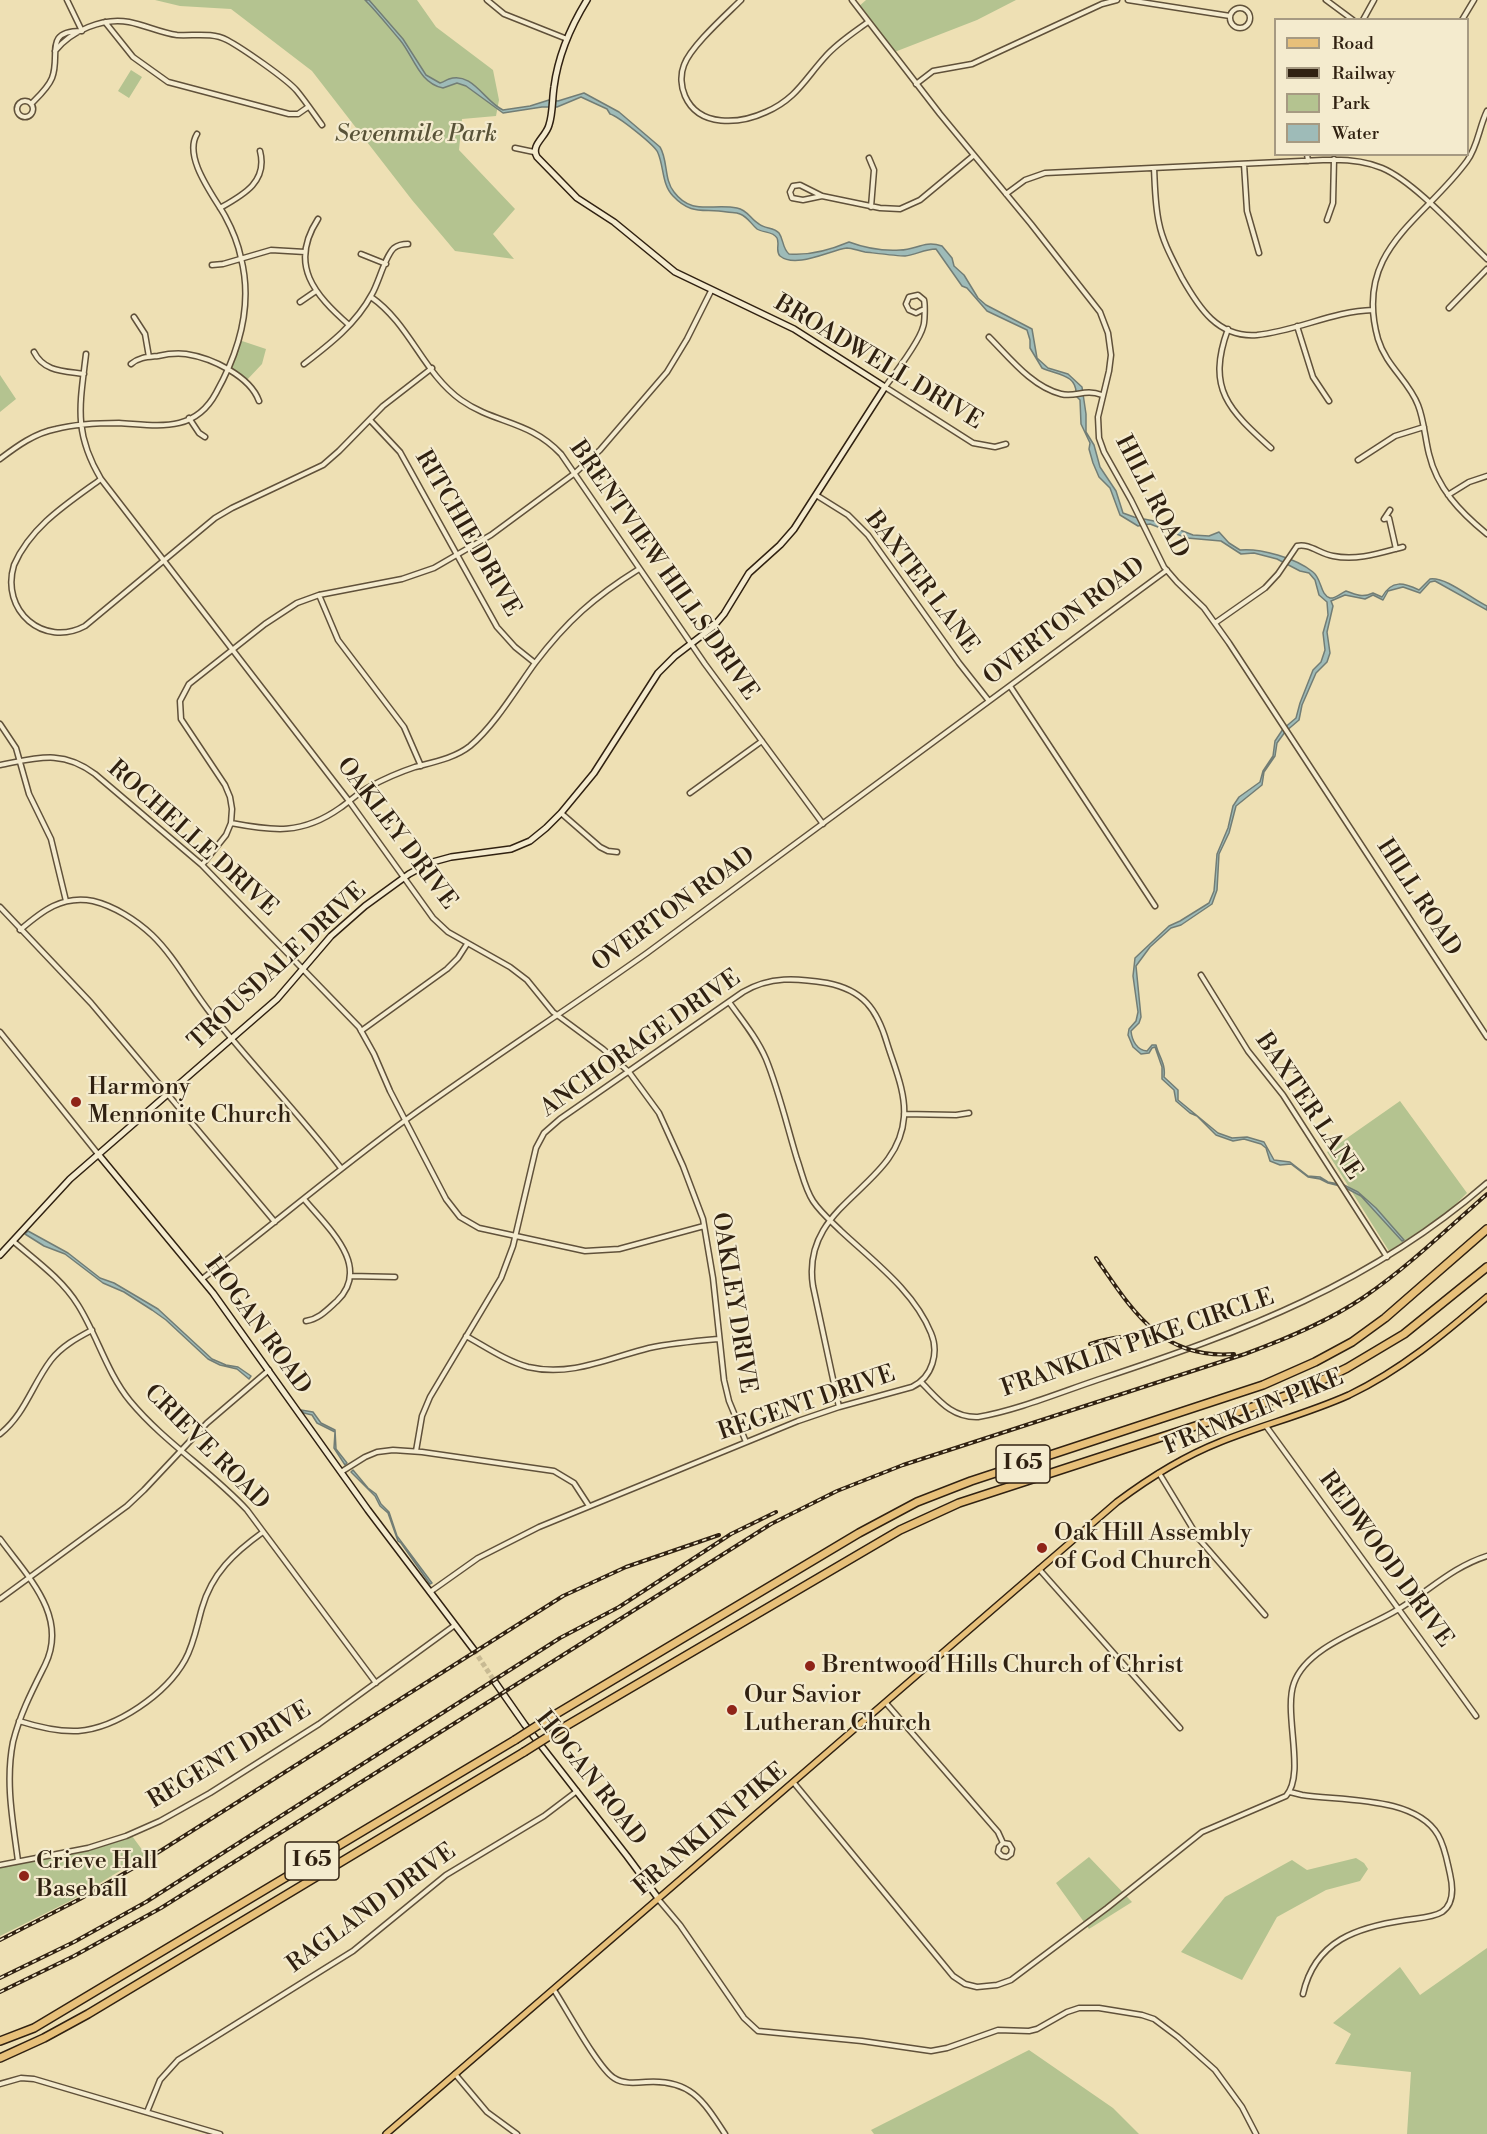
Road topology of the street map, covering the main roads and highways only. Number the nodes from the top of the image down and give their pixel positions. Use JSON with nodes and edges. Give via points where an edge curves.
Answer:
{"nodes":[{"id":1,"x":1487,"y":1229,"type":"edge"},
{"id":2,"x":1487,"y":1267,"type":"edge"},
{"id":3,"x":1487,"y":1297,"type":"edge"},
{"id":4,"x":0,"y":2042,"type":"edge"},
{"id":5,"x":0,"y":2058,"type":"edge"},
{"id":6,"x":386,"y":2134,"type":"edge"}],
"edges":[{"from":1,"to":4,"type":"highway","number":"I 65","bridge":true,"via":[[1392,1313],[1323,1359],[1255,1388],[917,1502],[858,1533],[34,2028]]},
{"from":2,"to":5,"type":"highway","number":"I 65","bridge":true,"via":[[1404,1334],[1347,1368],[1287,1395],[959,1503],[900,1530],[95,2010]]},
{"from":3,"to":6,"type":"main road","name":"FRANKLIN PIKE","via":[[1387,1375],[1326,1405],[1208,1447],[1158,1473],[1108,1509]]}]}
